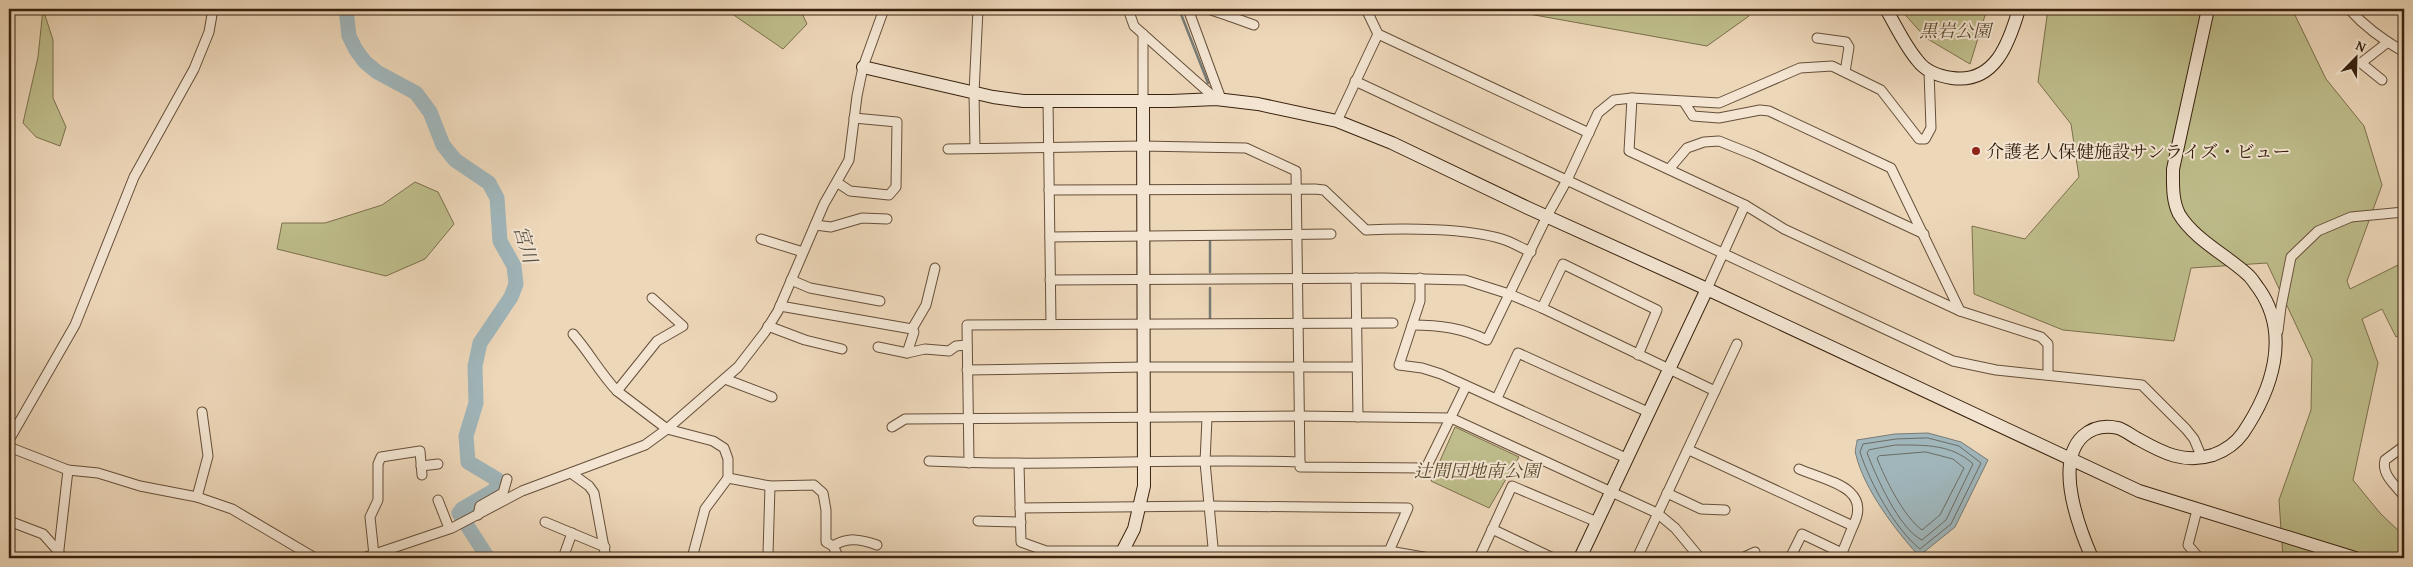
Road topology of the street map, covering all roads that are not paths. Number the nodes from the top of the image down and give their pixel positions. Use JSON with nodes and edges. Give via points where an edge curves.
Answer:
{"nodes":[{"id":1,"x":213,"y":9,"type":"edge"},
{"id":2,"x":884,"y":9,"type":"edge"},
{"id":3,"x":978,"y":9,"type":"edge"},
{"id":4,"x":1128,"y":9,"type":"edge"},
{"id":5,"x":1188,"y":9,"type":"edge"},
{"id":6,"x":1208,"y":9,"type":"edge"},
{"id":7,"x":1366,"y":9,"type":"edge"},
{"id":8,"x":1886,"y":9,"type":"edge"},
{"id":9,"x":2019,"y":9,"type":"edge"},
{"id":10,"x":2208,"y":9,"type":"edge"},
{"id":11,"x":2350,"y":9,"type":"edge"},
{"id":12,"x":1231,"y":12,"type":"edge"},
{"id":13,"x":1254,"y":25,"type":"dead end"},
{"id":14,"x":1143,"y":34,"type":"junction"},
{"id":15,"x":1378,"y":34,"type":"junction"},
{"id":16,"x":1817,"y":38,"type":"dead end"},
{"id":17,"x":2388,"y":42,"type":"junction"},
{"id":18,"x":2404,"y":52,"type":"edge"},
{"id":19,"x":863,"y":67,"type":"junction"},
{"id":20,"x":1929,"y":71,"type":"junction"},
{"id":21,"x":1845,"y":72,"type":"junction"},
{"id":22,"x":2382,"y":80,"type":"dead end"},
{"id":23,"x":1356,"y":81,"type":"junction"},
{"id":24,"x":974,"y":93,"type":"junction"},
{"id":25,"x":1632,"y":98,"type":"junction"},
{"id":26,"x":1218,"y":99,"type":"junction"},
{"id":27,"x":1048,"y":101,"type":"junction"},
{"id":28,"x":1142,"y":101,"type":"junction"},
{"id":29,"x":1684,"y":102,"type":"junction"},
{"id":30,"x":854,"y":118,"type":"junction"},
{"id":31,"x":1337,"y":121,"type":"junction"},
{"id":32,"x":1589,"y":133,"type":"junction"},
{"id":33,"x":2404,"y":144,"type":"edge"},
{"id":34,"x":1142,"y":146,"type":"junction"},
{"id":35,"x":1049,"y":147,"type":"junction"},
{"id":36,"x":975,"y":148,"type":"junction"},
{"id":37,"x":948,"y":149,"type":"dead end"},
{"id":38,"x":2404,"y":151,"type":"edge"},
{"id":39,"x":1670,"y":168,"type":"junction"},
{"id":40,"x":1567,"y":180,"type":"junction"},
{"id":41,"x":838,"y":183,"type":"junction"},
{"id":42,"x":1142,"y":189,"type":"junction"},
{"id":43,"x":1297,"y":189,"type":"junction"},
{"id":44,"x":1049,"y":190,"type":"junction"},
{"id":45,"x":1745,"y":205,"type":"junction"},
{"id":46,"x":2404,"y":212,"type":"edge"},
{"id":47,"x":1547,"y":216,"type":"junction"},
{"id":48,"x":887,"y":219,"type":"dead end"},
{"id":49,"x":815,"y":225,"type":"junction"},
{"id":50,"x":1297,"y":234,"type":"junction"},
{"id":51,"x":1330,"y":234,"type":"dead end"},
{"id":52,"x":1924,"y":234,"type":"junction"},
{"id":53,"x":1143,"y":235,"type":"junction"},
{"id":54,"x":1050,"y":237,"type":"junction"},
{"id":55,"x":762,"y":239,"type":"dead end"},
{"id":56,"x":803,"y":252,"type":"junction"},
{"id":57,"x":1531,"y":252,"type":"junction"},
{"id":58,"x":1723,"y":253,"type":"junction"},
{"id":59,"x":935,"y":268,"type":"dead end"},
{"id":60,"x":1356,"y":278,"type":"junction"},
{"id":61,"x":1420,"y":278,"type":"junction"},
{"id":62,"x":1143,"y":279,"type":"junction"},
{"id":63,"x":1298,"y":279,"type":"junction"},
{"id":64,"x":791,"y":280,"type":"junction"},
{"id":65,"x":1050,"y":280,"type":"junction"},
{"id":66,"x":1707,"y":289,"type":"junction"},
{"id":67,"x":1510,"y":294,"type":"junction"},
{"id":68,"x":652,"y":298,"type":"dead end"},
{"id":69,"x":880,"y":301,"type":"dead end"},
{"id":70,"x":780,"y":306,"type":"junction"},
{"id":71,"x":1542,"y":308,"type":"junction"},
{"id":72,"x":1960,"y":311,"type":"junction"},
{"id":73,"x":1143,"y":323,"type":"junction"},
{"id":74,"x":1298,"y":323,"type":"junction"},
{"id":75,"x":1357,"y":323,"type":"junction"},
{"id":76,"x":1393,"y":323,"type":"dead end"},
{"id":77,"x":1051,"y":324,"type":"junction"},
{"id":78,"x":1412,"y":325,"type":"junction"},
{"id":79,"x":768,"y":326,"type":"junction"},
{"id":80,"x":912,"y":329,"type":"junction"},
{"id":81,"x":573,"y":334,"type":"dead end"},
{"id":82,"x":2278,"y":340,"type":"junction"},
{"id":83,"x":1737,"y":344,"type":"dead end"},
{"id":84,"x":967,"y":345,"type":"junction"},
{"id":85,"x":878,"y":347,"type":"dead end"},
{"id":86,"x":842,"y":349,"type":"dead end"},
{"id":87,"x":907,"y":353,"type":"junction"},
{"id":88,"x":1638,"y":355,"type":"junction"},
{"id":89,"x":1144,"y":367,"type":"junction"},
{"id":90,"x":1299,"y":367,"type":"junction"},
{"id":91,"x":1357,"y":367,"type":"junction"},
{"id":92,"x":1668,"y":369,"type":"junction"},
{"id":93,"x":967,"y":370,"type":"junction"},
{"id":94,"x":2048,"y":375,"type":"junction"},
{"id":95,"x":725,"y":379,"type":"junction"},
{"id":96,"x":1466,"y":386,"type":"junction"},
{"id":97,"x":618,"y":391,"type":"junction"},
{"id":98,"x":1715,"y":392,"type":"junction"},
{"id":99,"x":772,"y":397,"type":"dead end"},
{"id":100,"x":1497,"y":398,"type":"junction"},
{"id":101,"x":202,"y":412,"type":"dead end"},
{"id":102,"x":1648,"y":412,"type":"junction"},
{"id":103,"x":1299,"y":416,"type":"junction"},
{"id":104,"x":1358,"y":417,"type":"junction"},
{"id":105,"x":1144,"y":418,"type":"junction"},
{"id":106,"x":1207,"y":418,"type":"junction"},
{"id":107,"x":1451,"y":418,"type":"junction"},
{"id":108,"x":968,"y":419,"type":"junction"},
{"id":109,"x":892,"y":427,"type":"dead end"},
{"id":110,"x":667,"y":429,"type":"junction"},
{"id":111,"x":9,"y":440,"type":"edge"},
{"id":112,"x":2404,"y":446,"type":"edge"},
{"id":113,"x":9,"y":447,"type":"edge"},
{"id":114,"x":1689,"y":450,"type":"junction"},
{"id":115,"x":1626,"y":458,"type":"junction"},
{"id":116,"x":2202,"y":458,"type":"junction"},
{"id":117,"x":929,"y":461,"type":"dead end"},
{"id":118,"x":2071,"y":461,"type":"junction"},
{"id":119,"x":1205,"y":462,"type":"junction"},
{"id":120,"x":1300,"y":462,"type":"junction"},
{"id":121,"x":969,"y":463,"type":"junction"},
{"id":122,"x":1145,"y":463,"type":"junction"},
{"id":123,"x":438,"y":464,"type":"dead end"},
{"id":124,"x":1020,"y":464,"type":"junction"},
{"id":125,"x":1799,"y":469,"type":"dead end"},
{"id":126,"x":68,"y":470,"type":"junction"},
{"id":127,"x":571,"y":473,"type":"junction"},
{"id":128,"x":728,"y":478,"type":"junction"},
{"id":129,"x":507,"y":479,"type":"dead end"},
{"id":130,"x":770,"y":486,"type":"junction"},
{"id":131,"x":1611,"y":491,"type":"junction"},
{"id":132,"x":1667,"y":493,"type":"junction"},
{"id":133,"x":2404,"y":496,"type":"edge"},
{"id":134,"x":197,"y":497,"type":"junction"},
{"id":135,"x":438,"y":500,"type":"dead end"},
{"id":136,"x":1141,"y":506,"type":"junction"},
{"id":137,"x":1210,"y":506,"type":"junction"},
{"id":138,"x":1020,"y":508,"type":"junction"},
{"id":139,"x":1726,"y":510,"type":"dead end"},
{"id":140,"x":2197,"y":510,"type":"junction"},
{"id":141,"x":1657,"y":513,"type":"junction"},
{"id":142,"x":474,"y":516,"type":"junction"},
{"id":143,"x":9,"y":521,"type":"edge"},
{"id":144,"x":978,"y":521,"type":"dead end"},
{"id":145,"x":545,"y":522,"type":"dead end"},
{"id":146,"x":1021,"y":522,"type":"junction"},
{"id":147,"x":1597,"y":522,"type":"junction"},
{"id":148,"x":1853,"y":526,"type":"junction"},
{"id":149,"x":451,"y":528,"type":"junction"},
{"id":150,"x":1492,"y":529,"type":"junction"},
{"id":151,"x":572,"y":533,"type":"junction"},
{"id":152,"x":877,"y":545,"type":"dead end"},
{"id":153,"x":833,"y":546,"type":"junction"},
{"id":154,"x":604,"y":547,"type":"junction"},
{"id":155,"x":1754,"y":552,"type":"dead end"},
{"id":156,"x":374,"y":554,"type":"junction"},
{"id":157,"x":768,"y":554,"type":"dead end"},
{"id":158,"x":59,"y":555,"type":"edge"},
{"id":159,"x":1122,"y":555,"type":"edge"},
{"id":160,"x":1214,"y":555,"type":"edge"},
{"id":161,"x":1388,"y":555,"type":"edge"},
{"id":162,"x":1841,"y":556,"type":"edge"},
{"id":163,"x":315,"y":558,"type":"edge"},
{"id":164,"x":363,"y":558,"type":"edge"},
{"id":165,"x":563,"y":558,"type":"edge"},
{"id":166,"x":606,"y":558,"type":"edge"},
{"id":167,"x":692,"y":558,"type":"edge"},
{"id":168,"x":839,"y":558,"type":"edge"},
{"id":169,"x":1429,"y":558,"type":"edge"},
{"id":170,"x":1479,"y":558,"type":"edge"},
{"id":171,"x":1552,"y":558,"type":"edge"},
{"id":172,"x":1580,"y":558,"type":"edge"},
{"id":173,"x":1637,"y":558,"type":"edge"},
{"id":174,"x":1700,"y":558,"type":"edge"},
{"id":175,"x":1742,"y":558,"type":"edge"},
{"id":176,"x":1790,"y":558,"type":"edge"},
{"id":177,"x":2092,"y":558,"type":"edge"},
{"id":178,"x":2199,"y":558,"type":"edge"},
{"id":179,"x":2355,"y":558,"type":"edge"}],
"edges":[{"from":1,"to":111,"type":"street","via":[[209,32],[194,69],[134,177],[75,325]]},
{"from":2,"to":19,"type":"street"},
{"from":3,"to":24,"type":"street"},
{"from":4,"to":14,"type":"street","via":[[1134,26]]},
{"from":5,"to":26,"type":"street"},
{"from":6,"to":12,"type":"street"},
{"from":7,"to":15,"type":"street"},
{"from":8,"to":20,"type":"street","via":[[1918,62]]},
{"from":9,"to":20,"type":"street","via":[[2010,38],[1989,69],[1974,78],[1963,79]]},
{"from":10,"to":82,"type":"street","via":[[2173,169],[2172,192],[2178,212],[2190,228],[2250,276],[2266,299]]},
{"from":11,"to":17,"type":"street","via":[[2363,25]]},
{"from":12,"to":13,"type":"street"},
{"from":14,"to":26,"type":"street"},
{"from":14,"to":28,"type":"street"},
{"from":15,"to":23,"type":"street"},
{"from":15,"to":32,"type":"street"},
{"from":16,"to":21,"type":"street","via":[[1846,42],[1849,47]]},
{"from":17,"to":18,"type":"street"},
{"from":17,"to":22,"type":"street","via":[[2361,63]]},
{"from":19,"to":24,"type":"street"},
{"from":19,"to":30,"type":"street"},
{"from":20,"to":21,"type":"street","via":[[1931,128],[1925,138],[1919,139],[1881,90]]},
{"from":21,"to":29,"type":"street","via":[[1832,66],[1800,68],[1719,103]]},
{"from":23,"to":31,"type":"street"},
{"from":23,"to":40,"type":"street"},
{"from":24,"to":27,"type":"street","via":[[1023,101]]},
{"from":24,"to":36,"type":"street"},
{"from":25,"to":29,"type":"street"},
{"from":25,"to":32,"type":"street","via":[[1614,100],[1598,113]]},
{"from":25,"to":39,"type":"street","via":[[1629,150]]},
{"from":26,"to":28,"type":"street"},
{"from":26,"to":31,"type":"street"},
{"from":27,"to":28,"type":"street"},
{"from":27,"to":35,"type":"street"},
{"from":28,"to":34,"type":"street"},
{"from":29,"to":52,"type":"street","via":[[1693,116],[1719,118],[1769,111],[1891,168]]},
{"from":30,"to":41,"type":"street","via":[[849,160]]},
{"from":30,"to":41,"type":"street","via":[[897,122],[896,187],[889,195],[850,191]]},
{"from":31,"to":47,"type":"street","via":[[1392,143]]},
{"from":32,"to":40,"type":"street"},
{"from":33,"to":38,"type":"street"},
{"from":34,"to":35,"type":"street"},
{"from":34,"to":42,"type":"street"},
{"from":34,"to":43,"type":"street","via":[[1246,148],[1296,171]]},
{"from":35,"to":36,"type":"street"},
{"from":35,"to":44,"type":"street"},
{"from":36,"to":37,"type":"street"},
{"from":39,"to":45,"type":"street"},
{"from":39,"to":52,"type":"street","via":[[1688,148],[1719,141],[1754,154]]},
{"from":40,"to":47,"type":"street"},
{"from":40,"to":58,"type":"street"},
{"from":41,"to":49,"type":"street"},
{"from":42,"to":43,"type":"street"},
{"from":42,"to":44,"type":"street"},
{"from":42,"to":53,"type":"street"},
{"from":43,"to":50,"type":"street"},
{"from":43,"to":57,"type":"street","via":[[1324,190],[1366,230],[1468,232],[1502,239]]},
{"from":44,"to":54,"type":"street"},
{"from":45,"to":58,"type":"street"},
{"from":45,"to":72,"type":"street","via":[[1784,229]]},
{"from":46,"to":82,"type":"street","via":[[2351,217],[2318,231],[2291,257]]},
{"from":47,"to":57,"type":"street"},
{"from":47,"to":66,"type":"street"},
{"from":48,"to":49,"type":"street","via":[[862,218],[831,227]]},
{"from":49,"to":56,"type":"street"},
{"from":50,"to":51,"type":"street"},
{"from":50,"to":53,"type":"street"},
{"from":50,"to":63,"type":"street"},
{"from":52,"to":72,"type":"street"},
{"from":53,"to":54,"type":"street"},
{"from":53,"to":62,"type":"street"},
{"from":54,"to":65,"type":"street"},
{"from":55,"to":56,"type":"street"},
{"from":56,"to":64,"type":"street"},
{"from":57,"to":67,"type":"street"},
{"from":58,"to":66,"type":"street"},
{"from":58,"to":94,"type":"street","via":[[1953,361],[1996,370]]},
{"from":59,"to":80,"type":"street","via":[[926,305]]},
{"from":60,"to":61,"type":"street"},
{"from":60,"to":63,"type":"street"},
{"from":60,"to":75,"type":"street"},
{"from":61,"to":67,"type":"street","via":[[1465,280]]},
{"from":61,"to":78,"type":"street","via":[[1420,301]]},
{"from":62,"to":63,"type":"street"},
{"from":62,"to":65,"type":"street"},
{"from":62,"to":73,"type":"street"},
{"from":63,"to":74,"type":"street"},
{"from":64,"to":69,"type":"street","via":[[810,288]]},
{"from":64,"to":70,"type":"street"},
{"from":65,"to":77,"type":"street"},
{"from":66,"to":92,"type":"street"},
{"from":66,"to":118,"type":"street"},
{"from":67,"to":71,"type":"street"},
{"from":67,"to":78,"type":"street","via":[[1487,340],[1444,326]]},
{"from":68,"to":97,"type":"street","via":[[683,326],[657,341]]},
{"from":70,"to":79,"type":"street"},
{"from":70,"to":80,"type":"street"},
{"from":71,"to":88,"type":"street"},
{"from":71,"to":88,"type":"street","via":[[1563,264],[1640,301],[1657,310]]},
{"from":72,"to":94,"type":"street","via":[[2046,340]]},
{"from":73,"to":74,"type":"street"},
{"from":73,"to":77,"type":"street"},
{"from":73,"to":89,"type":"street"},
{"from":74,"to":75,"type":"street"},
{"from":74,"to":90,"type":"street"},
{"from":75,"to":76,"type":"street"},
{"from":75,"to":91,"type":"street"},
{"from":77,"to":84,"type":"street","via":[[967,325]]},
{"from":78,"to":96,"type":"street","via":[[1399,365],[1422,368]]},
{"from":79,"to":86,"type":"street"},
{"from":79,"to":95,"type":"street","via":[[747,357]]},
{"from":80,"to":87,"type":"street","via":[[914,332]]},
{"from":81,"to":97,"type":"street","via":[[590,353],[601,374]]},
{"from":82,"to":116,"type":"street","via":[[2272,372],[2261,402],[2242,435],[2230,446]]},
{"from":83,"to":98,"type":"street"},
{"from":84,"to":87,"type":"street","via":[[948,351],[925,349]]},
{"from":84,"to":93,"type":"street"},
{"from":85,"to":87,"type":"street"},
{"from":88,"to":92,"type":"street"},
{"from":89,"to":90,"type":"street"},
{"from":89,"to":93,"type":"street"},
{"from":89,"to":105,"type":"street"},
{"from":90,"to":91,"type":"street"},
{"from":90,"to":103,"type":"street"},
{"from":91,"to":104,"type":"street"},
{"from":92,"to":98,"type":"street"},
{"from":92,"to":102,"type":"street"},
{"from":93,"to":108,"type":"street"},
{"from":94,"to":116,"type":"street","via":[[2142,384],[2186,429]]},
{"from":95,"to":99,"type":"street"},
{"from":95,"to":110,"type":"street"},
{"from":96,"to":100,"type":"street"},
{"from":96,"to":107,"type":"street"},
{"from":97,"to":110,"type":"street"},
{"from":98,"to":114,"type":"street"},
{"from":100,"to":102,"type":"street","via":[[1518,352]]},
{"from":100,"to":115,"type":"street"},
{"from":101,"to":134,"type":"street","via":[[208,456]]},
{"from":102,"to":115,"type":"street"},
{"from":103,"to":104,"type":"street"},
{"from":103,"to":106,"type":"street"},
{"from":103,"to":120,"type":"street"},
{"from":104,"to":107,"type":"street"},
{"from":105,"to":106,"type":"street"},
{"from":105,"to":108,"type":"street"},
{"from":105,"to":122,"type":"street"},
{"from":106,"to":119,"type":"street"},
{"from":107,"to":120,"type":"street","via":[[1426,468],[1300,467]]},
{"from":107,"to":131,"type":"street"},
{"from":108,"to":109,"type":"street","via":[[905,418]]},
{"from":108,"to":121,"type":"street"},
{"from":110,"to":127,"type":"street","via":[[645,445]]},
{"from":110,"to":128,"type":"street","via":[[713,441],[724,448],[728,458]]},
{"from":112,"to":133,"type":"street","via":[[2384,460],[2383,466]]},
{"from":113,"to":126,"type":"street"},
{"from":114,"to":132,"type":"street"},
{"from":114,"to":148,"type":"street"},
{"from":115,"to":131,"type":"street"},
{"from":116,"to":118,"type":"street","via":[[2169,456],[2119,428],[2104,427],[2090,429],[2079,440]]},
{"from":117,"to":121,"type":"street"},
{"from":118,"to":140,"type":"street","via":[[2139,491]]},
{"from":118,"to":177,"type":"street","via":[[2070,491]]},
{"from":119,"to":120,"type":"street"},
{"from":119,"to":122,"type":"street"},
{"from":119,"to":137,"type":"street"},
{"from":121,"to":124,"type":"street"},
{"from":122,"to":124,"type":"street"},
{"from":122,"to":136,"type":"street"},
{"from":123,"to":156,"type":"street","via":[[421,470],[420,451],[381,457],[378,464],[378,500],[370,517]]},
{"from":124,"to":138,"type":"street"},
{"from":125,"to":148,"type":"street","via":[[1850,491],[1859,506]]},
{"from":126,"to":134,"type":"street"},
{"from":126,"to":158,"type":"street"},
{"from":127,"to":142,"type":"street","via":[[522,491]]},
{"from":127,"to":154,"type":"street","via":[[594,493]]},
{"from":128,"to":130,"type":"street"},
{"from":128,"to":167,"type":"street","via":[[705,509]]},
{"from":129,"to":142,"type":"street","via":[[503,493],[480,506]]},
{"from":130,"to":153,"type":"street","via":[[814,485],[823,493],[826,542]]},
{"from":130,"to":157,"type":"street"},
{"from":131,"to":141,"type":"street"},
{"from":131,"to":147,"type":"street"},
{"from":132,"to":139,"type":"street","via":[[1701,509]]},
{"from":132,"to":141,"type":"street"},
{"from":134,"to":163,"type":"street","via":[[232,509]]},
{"from":135,"to":149,"type":"street"},
{"from":136,"to":137,"type":"street"},
{"from":136,"to":138,"type":"street"},
{"from":136,"to":159,"type":"street"},
{"from":137,"to":160,"type":"street"},
{"from":137,"to":161,"type":"street","via":[[1408,508]]},
{"from":138,"to":146,"type":"street"},
{"from":140,"to":178,"type":"street","via":[[2188,545]]},
{"from":140,"to":179,"type":"street"},
{"from":141,"to":173,"type":"street"},
{"from":141,"to":174,"type":"street","via":[[1675,528]]},
{"from":142,"to":149,"type":"street"},
{"from":143,"to":158,"type":"street","via":[[43,534]]},
{"from":144,"to":146,"type":"street"},
{"from":145,"to":151,"type":"street"},
{"from":146,"to":159,"type":"street","via":[[1021,542],[1046,552]]},
{"from":147,"to":150,"type":"street","via":[[1512,486]]},
{"from":147,"to":172,"type":"street"},
{"from":148,"to":162,"type":"street"},
{"from":149,"to":156,"type":"street"},
{"from":150,"to":170,"type":"street"},
{"from":150,"to":171,"type":"street"},
{"from":151,"to":154,"type":"street"},
{"from":151,"to":165,"type":"street"},
{"from":152,"to":153,"type":"street","via":[[844,539]]},
{"from":153,"to":168,"type":"street"},
{"from":154,"to":166,"type":"street"},
{"from":155,"to":175,"type":"street"},
{"from":156,"to":164,"type":"street"},
{"from":159,"to":160,"type":"street"},
{"from":160,"to":161,"type":"street"},
{"from":161,"to":169,"type":"street"},
{"from":162,"to":176,"type":"street","via":[[1802,534]]}]}
